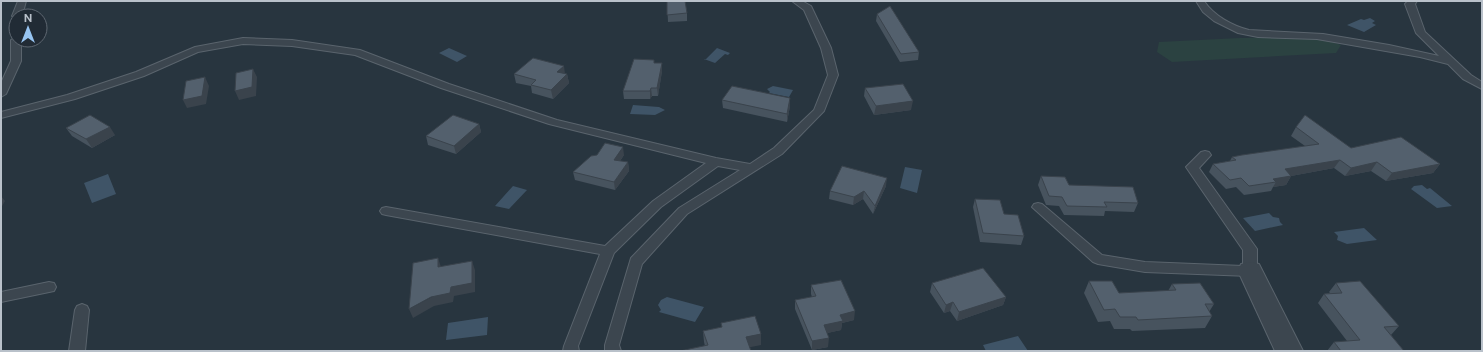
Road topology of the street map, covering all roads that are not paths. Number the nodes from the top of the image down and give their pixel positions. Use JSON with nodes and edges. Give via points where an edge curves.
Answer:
{"nodes":[{"id":1,"x":796,"y":1,"type":"edge"},
{"id":2,"x":1200,"y":1,"type":"edge"},
{"id":3,"x":1414,"y":1,"type":"edge"},
{"id":4,"x":16,"y":48,"type":"edge"},
{"id":5,"x":1451,"y":62,"type":"junction"},
{"id":6,"x":1482,"y":86,"type":"edge"},
{"id":7,"x":1,"y":94,"type":"edge"},
{"id":8,"x":1,"y":116,"type":"edge"},
{"id":9,"x":1205,"y":155,"type":"dead end"},
{"id":10,"x":716,"y":162,"type":"junction"},
{"id":11,"x":752,"y":168,"type":"junction"},
{"id":12,"x":1038,"y":207,"type":"dead end"},
{"id":13,"x":386,"y":212,"type":"dead end"},
{"id":14,"x":608,"y":251,"type":"junction"},
{"id":15,"x":1250,"y":271,"type":"junction"},
{"id":16,"x":49,"y":287,"type":"dead end"},
{"id":17,"x":1,"y":297,"type":"edge"},
{"id":18,"x":82,"y":310,"type":"dead end"},
{"id":19,"x":77,"y":351,"type":"edge"},
{"id":20,"x":571,"y":351,"type":"edge"},
{"id":21,"x":613,"y":351,"type":"edge"},
{"id":22,"x":1289,"y":351,"type":"edge"}],
"edges":[{"from":1,"to":11,"type":"lane","via":[[808,8],[826,48],[833,75],[819,111],[778,151]]},
{"from":2,"to":5,"type":"lane","via":[[1202,7],[1228,26],[1240,31],[1254,34],[1317,36],[1422,54]]},
{"from":3,"to":5,"type":"lane","via":[[1410,4],[1421,33]]},
{"from":4,"to":7,"type":"lane","via":[[16,61]]},
{"from":5,"to":6,"type":"lane","via":[[1467,77]]},
{"from":8,"to":10,"type":"lane","via":[[71,98],[140,74],[195,50],[243,41],[292,42],[357,52],[445,86],[553,122]]},
{"from":9,"to":15,"type":"lane","via":[[1192,167],[1250,249]]},
{"from":10,"to":11,"type":"lane"},
{"from":10,"to":14,"type":"lane","via":[[657,204]]},
{"from":11,"to":21,"type":"lane","via":[[683,211],[636,262],[612,346]]},
{"from":12,"to":15,"type":"lane","via":[[1098,258],[1145,267]]},
{"from":13,"to":14,"type":"lane"},
{"from":14,"to":20,"type":"lane"},
{"from":15,"to":22,"type":"street"},
{"from":16,"to":17,"type":"lane"},
{"from":18,"to":19,"type":"lane"}]}
